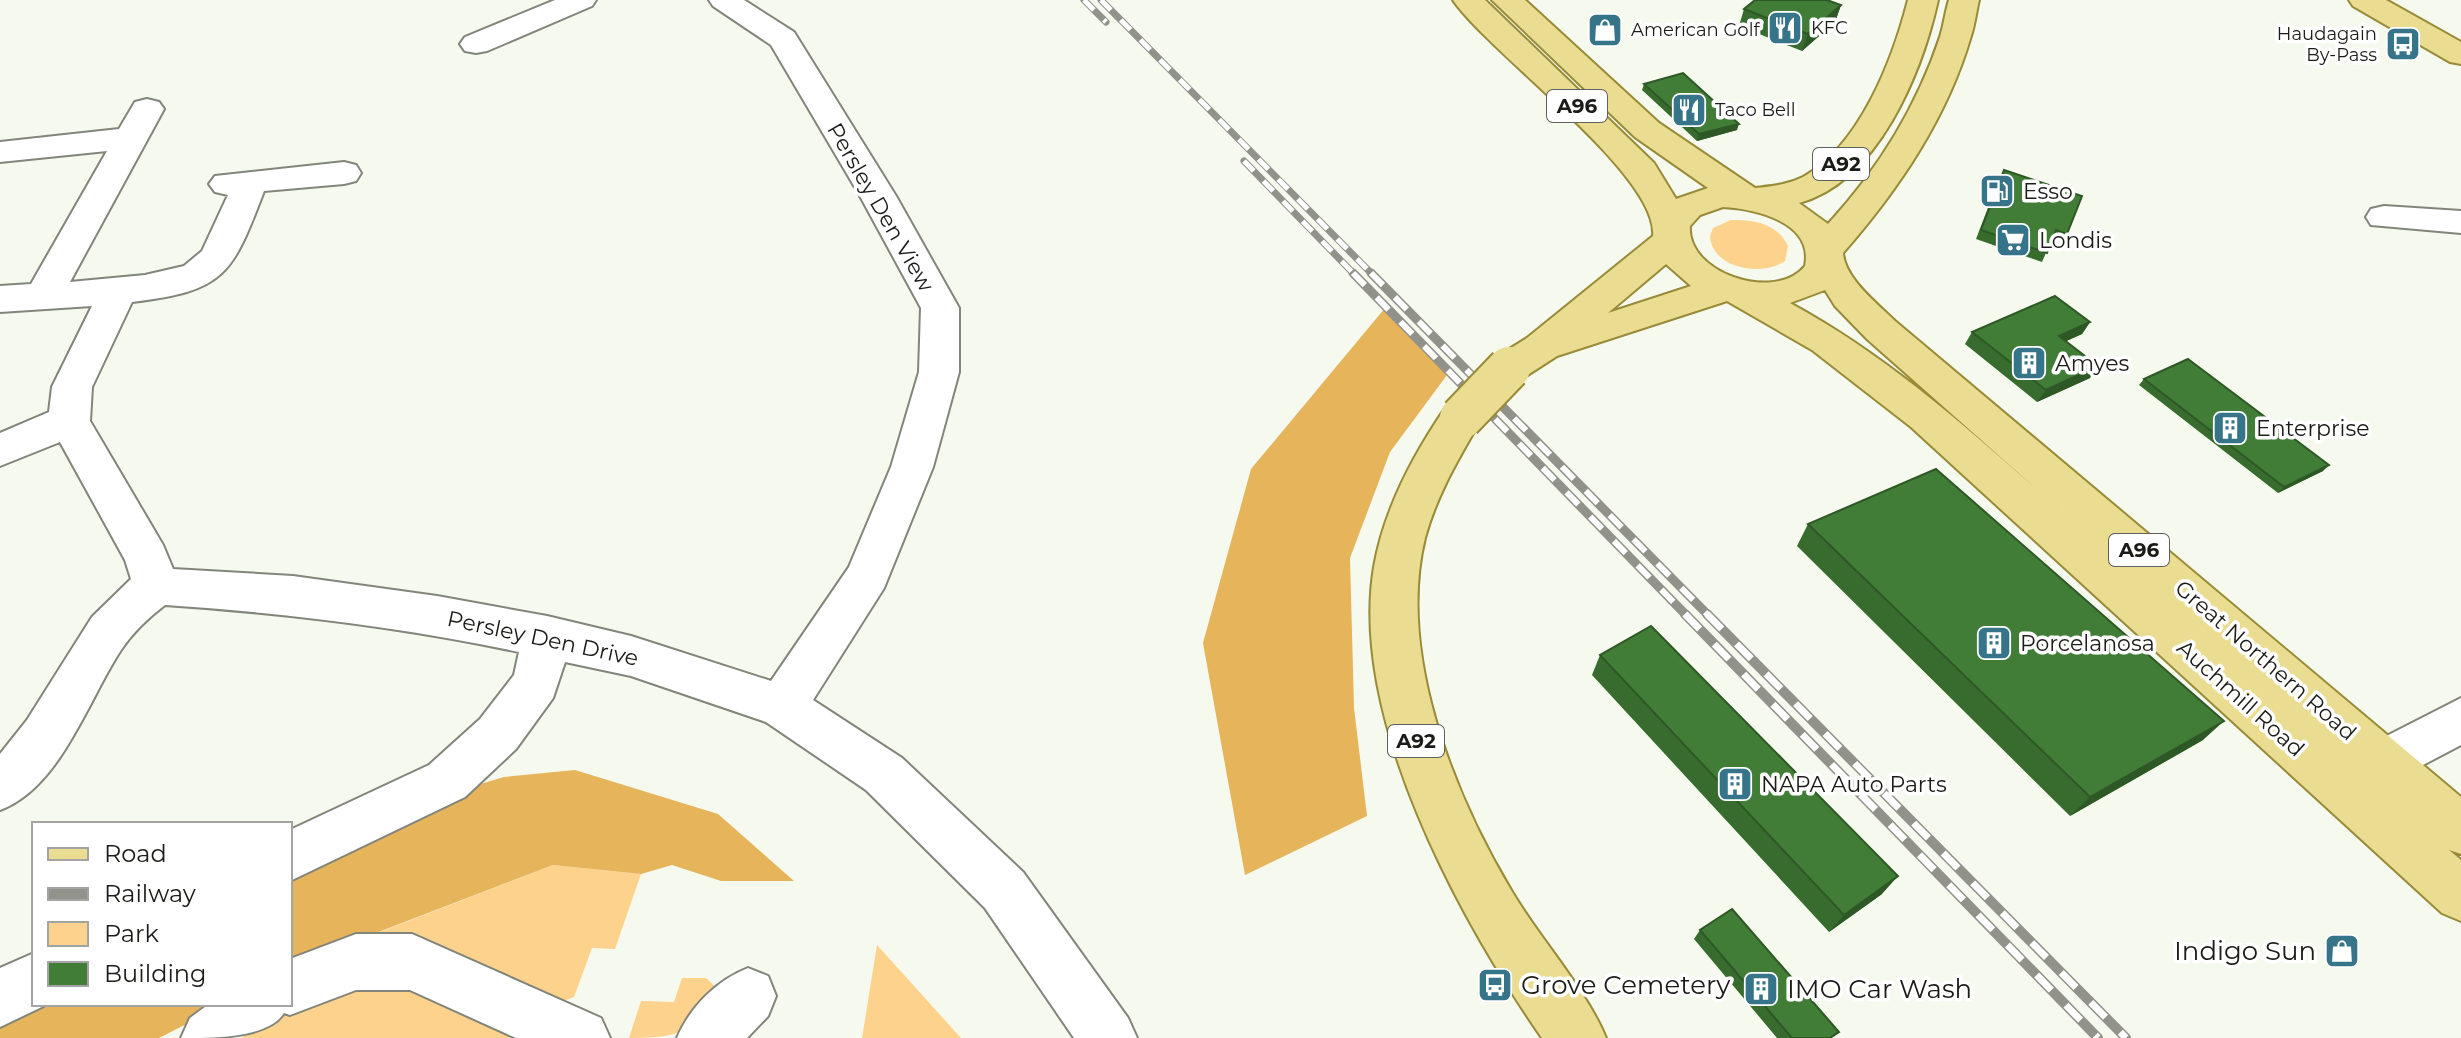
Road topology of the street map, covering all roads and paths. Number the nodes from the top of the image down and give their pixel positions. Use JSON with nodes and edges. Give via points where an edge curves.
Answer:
{"nodes":[{"id":1,"x":581,"y":0,"type":"edge"},
{"id":2,"x":724,"y":0,"type":"edge"},
{"id":3,"x":1468,"y":0,"type":"edge"},
{"id":4,"x":1507,"y":0,"type":"edge"},
{"id":5,"x":1923,"y":0,"type":"edge"},
{"id":6,"x":1964,"y":0,"type":"edge"},
{"id":7,"x":2364,"y":0,"type":"edge"},
{"id":8,"x":476,"y":44,"type":"dead end"},
{"id":9,"x":2461,"y":55,"type":"edge"},
{"id":10,"x":0,"y":152,"type":"edge"},
{"id":11,"x":344,"y":173,"type":"dead end"},
{"id":12,"x":1750,"y":198,"type":"junction"},
{"id":13,"x":2384,"y":217,"type":"dead end"},
{"id":14,"x":2461,"y":222,"type":"edge"},
{"id":15,"x":1671,"y":231,"type":"junction"},
{"id":16,"x":1827,"y":256,"type":"junction"},
{"id":17,"x":1732,"y":290,"type":"junction"},
{"id":18,"x":118,"y":291,"type":"junction"},
{"id":19,"x":44,"y":294,"type":"junction"},
{"id":20,"x":0,"y":299,"type":"edge"},
{"id":21,"x":1525,"y":358,"type":"junction"},
{"id":22,"x":69,"y":421,"type":"junction"},
{"id":23,"x":0,"y":450,"type":"edge"},
{"id":24,"x":156,"y":586,"type":"junction"},
{"id":25,"x":547,"y":636,"type":"junction"},
{"id":26,"x":782,"y":706,"type":"junction"},
{"id":27,"x":2461,"y":720,"type":"edge"},
{"id":28,"x":2383,"y":763,"type":"junction"},
{"id":29,"x":0,"y":787,"type":"edge"},
{"id":30,"x":2461,"y":830,"type":"edge"},
{"id":31,"x":292,"y":855,"type":"edge"},
{"id":32,"x":2461,"y":895,"type":"edge"},
{"id":33,"x":32,"y":982,"type":"edge"},
{"id":34,"x":292,"y":986,"type":"edge"},
{"id":35,"x":748,"y":996,"type":"dead end"},
{"id":36,"x":0,"y":999,"type":"edge"},
{"id":37,"x":256,"y":1006,"type":"edge"},
{"id":38,"x":210,"y":1038,"type":"edge"},
{"id":39,"x":581,"y":1038,"type":"edge"},
{"id":40,"x":706,"y":1038,"type":"edge"},
{"id":41,"x":1108,"y":1038,"type":"edge"},
{"id":42,"x":1577,"y":1038,"type":"edge"}],
"edges":[{"from":1,"to":8,"type":"street"},
{"from":2,"to":26,"type":"street","name":"Persley Den View","via":[[783,39],[940,308],[939,372],[912,467],[868,575]]},
{"from":3,"to":15,"type":"main road","number":"A96","via":[[1642,171]]},
{"from":4,"to":12,"type":"main road","number":"A96","via":[[1647,130]]},
{"from":5,"to":12,"type":"main road","number":"A92","via":[[1901,77],[1846,160],[1813,185],[1789,195]]},
{"from":6,"to":16,"type":"main road","number":"A92","via":[[1957,33],[1926,108],[1882,182]]},
{"from":7,"to":9,"type":"main road"},
{"from":10,"to":19,"type":"street","via":[[138,124]]},
{"from":11,"to":18,"type":"street","via":[[239,182],[212,265],[175,284]]},
{"from":12,"to":15,"type":"main road","number":"A92","via":[[1699,201],[1682,209]]},
{"from":12,"to":16,"type":"main road","number":"A92","via":[[1801,218],[1818,233]]},
{"from":13,"to":14,"type":"street"},
{"from":15,"to":17,"type":"main road","number":"A92","via":[[1676,254],[1688,268]]},
{"from":15,"to":21,"type":"main road","number":"A92"},
{"from":16,"to":17,"type":"main road","number":"A92","via":[[1816,281],[1796,292]]},
{"from":16,"to":28,"type":"main road","name":"Great Northern Road","number":"A96","via":[[1848,297],[1881,330]]},
{"from":17,"to":21,"type":"main road","number":"A92"},
{"from":17,"to":32,"type":"main road","name":"Auchmill Road","number":"A96","via":[[1826,340],[1880,379]]},
{"from":18,"to":19,"type":"street"},
{"from":18,"to":22,"type":"street","via":[[72,387]]},
{"from":19,"to":20,"type":"street"},
{"from":21,"to":42,"type":"main road","number":"A92","bridge":true,"via":[[1461,418],[1420,490],[1398,558],[1396,640],[1418,748],[1440,810],[1474,882]]},
{"from":22,"to":23,"type":"street"},
{"from":22,"to":24,"type":"street","via":[[147,558]]},
{"from":24,"to":25,"type":"street","name":"Persley Den Drive","via":[[309,597]]},
{"from":24,"to":29,"type":"street","via":[[104,636],[31,756]]},
{"from":25,"to":26,"type":"street","name":"Persley Den Drive","via":[[631,656]]},
{"from":25,"to":31,"type":"street","via":[[536,683],[498,734],[447,781]]},
{"from":26,"to":41,"type":"street","name":"Persley Den Drive","via":[[884,774],[1004,890]]},
{"from":27,"to":28,"type":"street"},
{"from":28,"to":30,"type":"main road","name":"Great Northern Road","number":"A96"},
{"from":33,"to":36,"type":"street"},
{"from":34,"to":39,"type":"street","via":[[356,962],[412,962]]},
{"from":35,"to":40,"type":"street"},
{"from":37,"to":38,"type":"street"}]}
